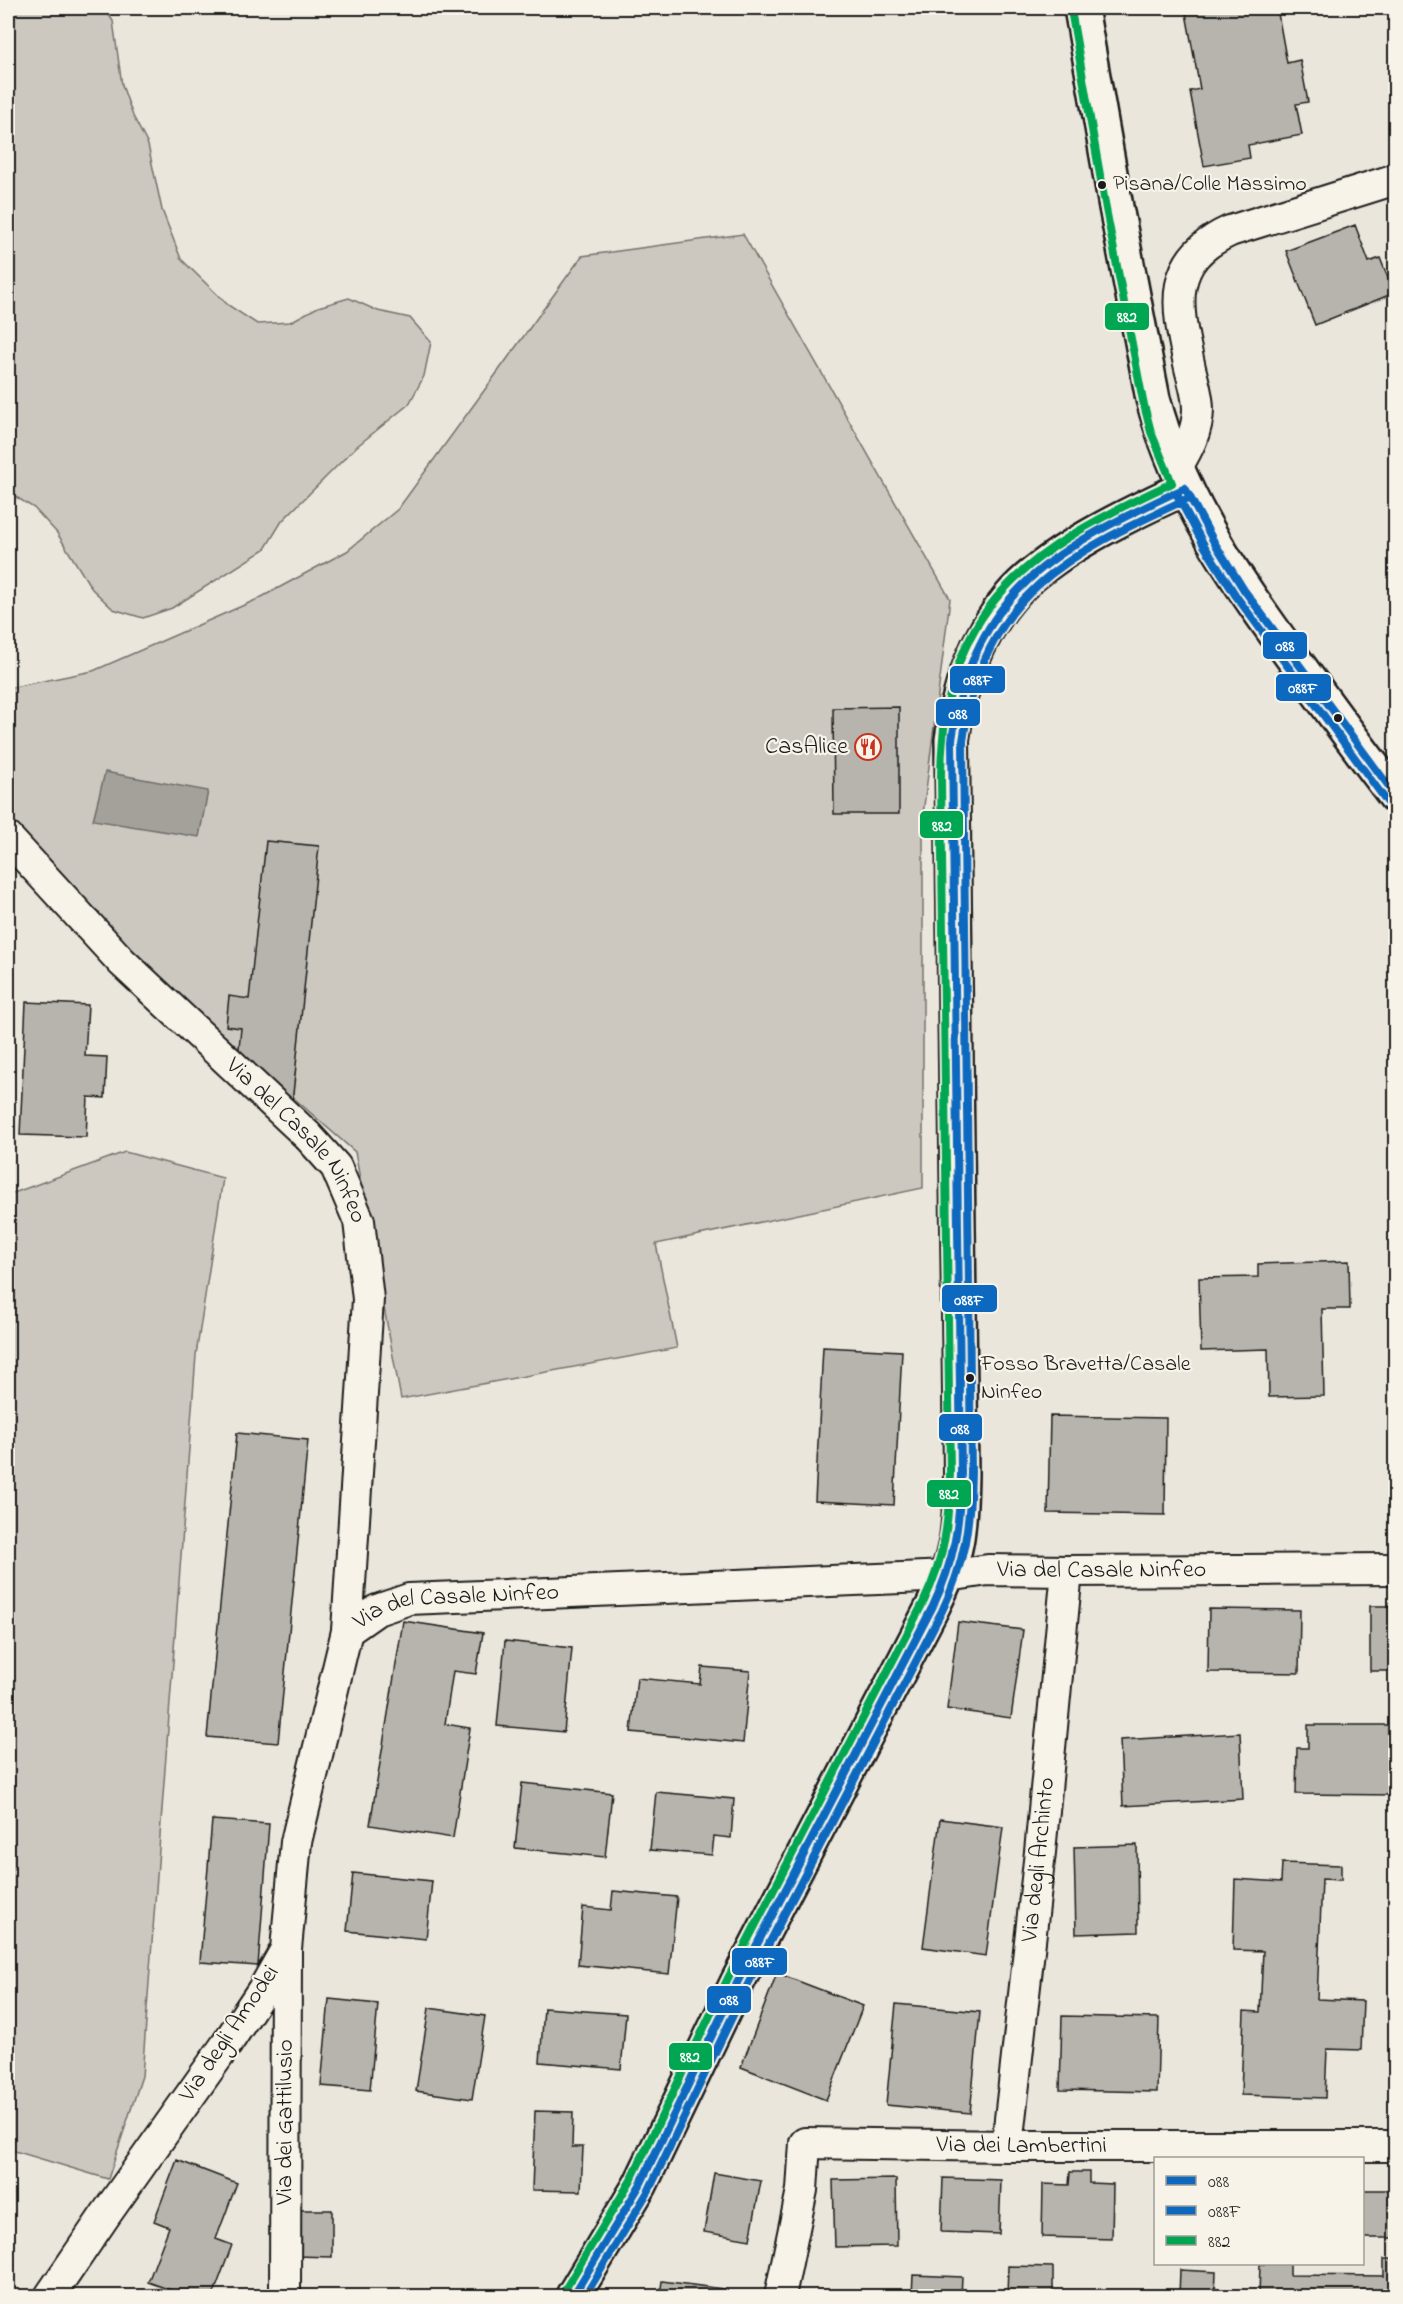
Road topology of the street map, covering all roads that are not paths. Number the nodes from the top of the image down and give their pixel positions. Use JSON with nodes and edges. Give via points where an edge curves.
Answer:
{"nodes":[{"id":1,"x":1081,"y":8,"type":"edge"},
{"id":2,"x":1395,"y":179,"type":"edge"},
{"id":3,"x":1181,"y":479,"type":"junction"},
{"id":4,"x":1395,"y":797,"type":"edge"},
{"id":5,"x":8,"y":838,"type":"edge"},
{"id":6,"x":1395,"y":1569,"type":"edge"},
{"id":7,"x":1067,"y":1572,"type":"junction"},
{"id":8,"x":948,"y":1576,"type":"junction"},
{"id":9,"x":347,"y":1631,"type":"junction"},
{"id":10,"x":286,"y":1949,"type":"junction"},
{"id":11,"x":1007,"y":2146,"type":"junction"},
{"id":12,"x":1395,"y":2146,"type":"edge"},
{"id":13,"x":50,"y":2296,"type":"edge"},
{"id":14,"x":285,"y":2296,"type":"edge"},
{"id":15,"x":573,"y":2296,"type":"edge"},
{"id":16,"x":780,"y":2296,"type":"edge"}],
"edges":[{"from":1,"to":3,"type":"main road","via":[[1153,399]]},
{"from":2,"to":3,"type":"street","via":[[1230,231],[1197,252],[1182,275],[1179,298],[1198,411]]},
{"from":3,"to":4,"type":"main road","via":[[1244,590]]},
{"from":3,"to":8,"type":"main road","via":[[1054,560],[1023,585],[1003,606],[986,633],[958,699],[951,791],[961,1473],[958,1539]]},
{"from":5,"to":9,"type":"street","name":"Via del Casale Ninfeo","via":[[122,962],[308,1136],[336,1167],[345,1188],[359,1221],[368,1299]]},
{"from":6,"to":7,"type":"street","name":"Via del Casale Ninfeo"},
{"from":7,"to":8,"type":"street","name":"Via del Casale Ninfeo","via":[[988,1570]]},
{"from":7,"to":11,"type":"street","name":"Via degli Archinto"},
{"from":8,"to":9,"type":"street","name":"Via del Casale Ninfeo","via":[[409,1599],[377,1610]]},
{"from":8,"to":15,"type":"main road","via":[[738,1981],[644,2176]]},
{"from":9,"to":10,"type":"street","name":"Via degli Amodei","via":[[296,1842]]},
{"from":10,"to":13,"type":"street","name":"Via degli Amodei","via":[[232,2036]]},
{"from":10,"to":14,"type":"street","name":"Via dei Gattilusio"},
{"from":11,"to":12,"type":"street","name":"Via dei Lambertini"},
{"from":11,"to":16,"type":"street","name":"Via dei Lambertini","via":[[805,2143],[802,2190]]}]}
